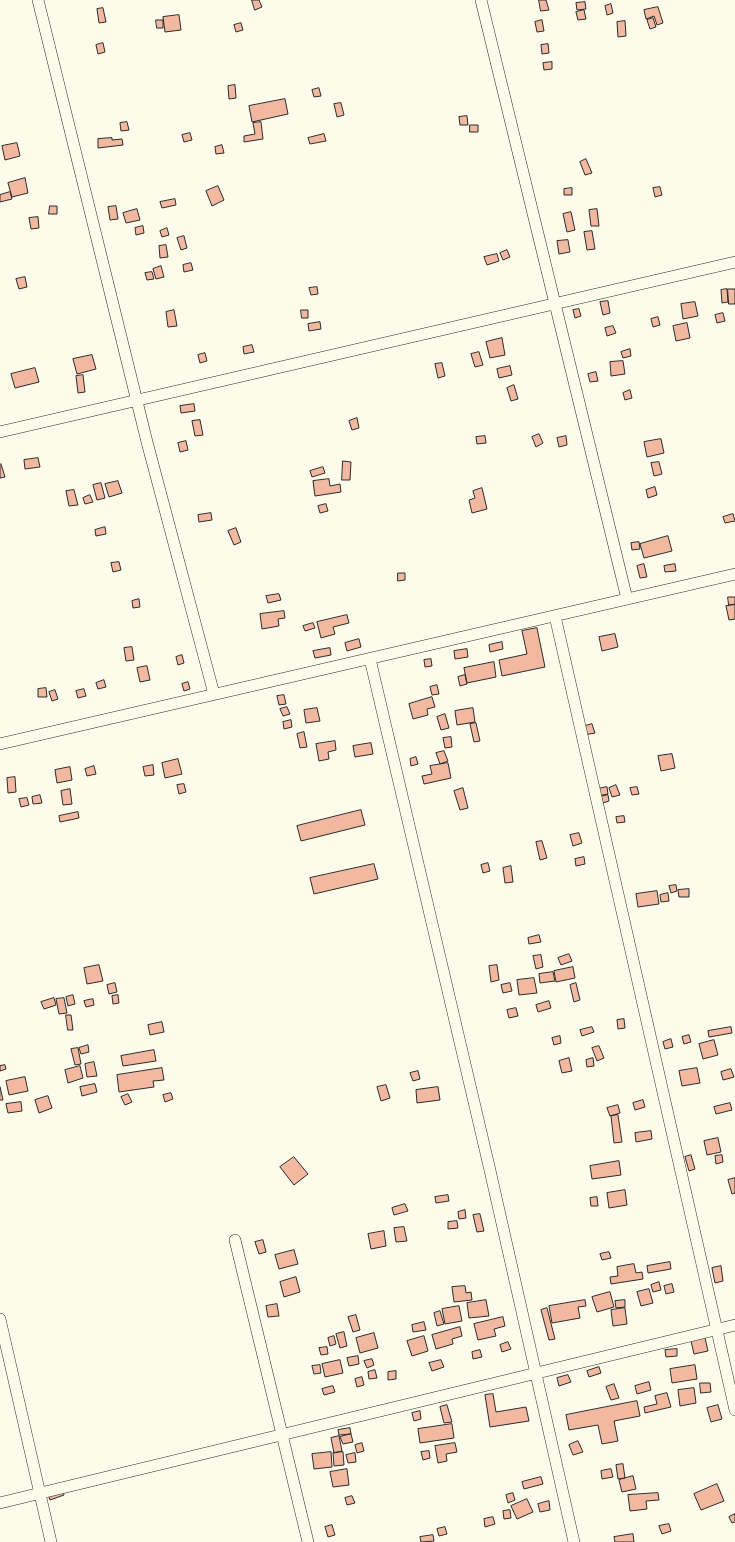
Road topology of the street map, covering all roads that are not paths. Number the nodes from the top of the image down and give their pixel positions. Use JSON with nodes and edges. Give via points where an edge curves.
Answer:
{"nodes":[{"id":1,"x":38,"y":0,"type":"edge"},
{"id":2,"x":482,"y":0,"type":"edge"},
{"id":3,"x":735,"y":262,"type":"edge"},
{"id":4,"x":555,"y":303,"type":"junction"},
{"id":5,"x":137,"y":400,"type":"junction"},
{"id":6,"x":0,"y":432,"type":"edge"},
{"id":7,"x":735,"y":574,"type":"edge"},
{"id":8,"x":627,"y":599,"type":"junction"},
{"id":9,"x":555,"y":616,"type":"junction"},
{"id":10,"x":370,"y":658,"type":"junction"},
{"id":11,"x":214,"y":694,"type":"junction"},
{"id":12,"x":0,"y":744,"type":"edge"},
{"id":13,"x":235,"y":1240,"type":"dead end"},
{"id":14,"x":0,"y":1318,"type":"edge"},
{"id":15,"x":735,"y":1325,"type":"edge"},
{"id":16,"x":717,"y":1330,"type":"junction"},
{"id":17,"x":536,"y":1373,"type":"junction"},
{"id":18,"x":735,"y":1410,"type":"edge"},
{"id":19,"x":282,"y":1435,"type":"junction"},
{"id":20,"x":40,"y":1493,"type":"junction"},
{"id":21,"x":0,"y":1503,"type":"edge"},
{"id":22,"x":51,"y":1542,"type":"edge"},
{"id":23,"x":308,"y":1542,"type":"edge"},
{"id":24,"x":574,"y":1542,"type":"edge"}],
"edges":[{"from":1,"to":5,"type":"street"},
{"from":2,"to":4,"type":"street"},
{"from":3,"to":4,"type":"street"},
{"from":4,"to":5,"type":"street"},
{"from":4,"to":8,"type":"street"},
{"from":5,"to":6,"type":"street"},
{"from":5,"to":11,"type":"street"},
{"from":7,"to":8,"type":"street"},
{"from":8,"to":9,"type":"street"},
{"from":9,"to":10,"type":"street"},
{"from":9,"to":16,"type":"street"},
{"from":10,"to":11,"type":"street"},
{"from":10,"to":17,"type":"street"},
{"from":11,"to":12,"type":"street"},
{"from":13,"to":19,"type":"street"},
{"from":14,"to":20,"type":"street"},
{"from":15,"to":16,"type":"street"},
{"from":16,"to":17,"type":"street"},
{"from":16,"to":18,"type":"street"},
{"from":17,"to":19,"type":"street"},
{"from":17,"to":24,"type":"street"},
{"from":19,"to":20,"type":"street"},
{"from":19,"to":23,"type":"street"},
{"from":20,"to":21,"type":"street"},
{"from":20,"to":22,"type":"street"}]}
